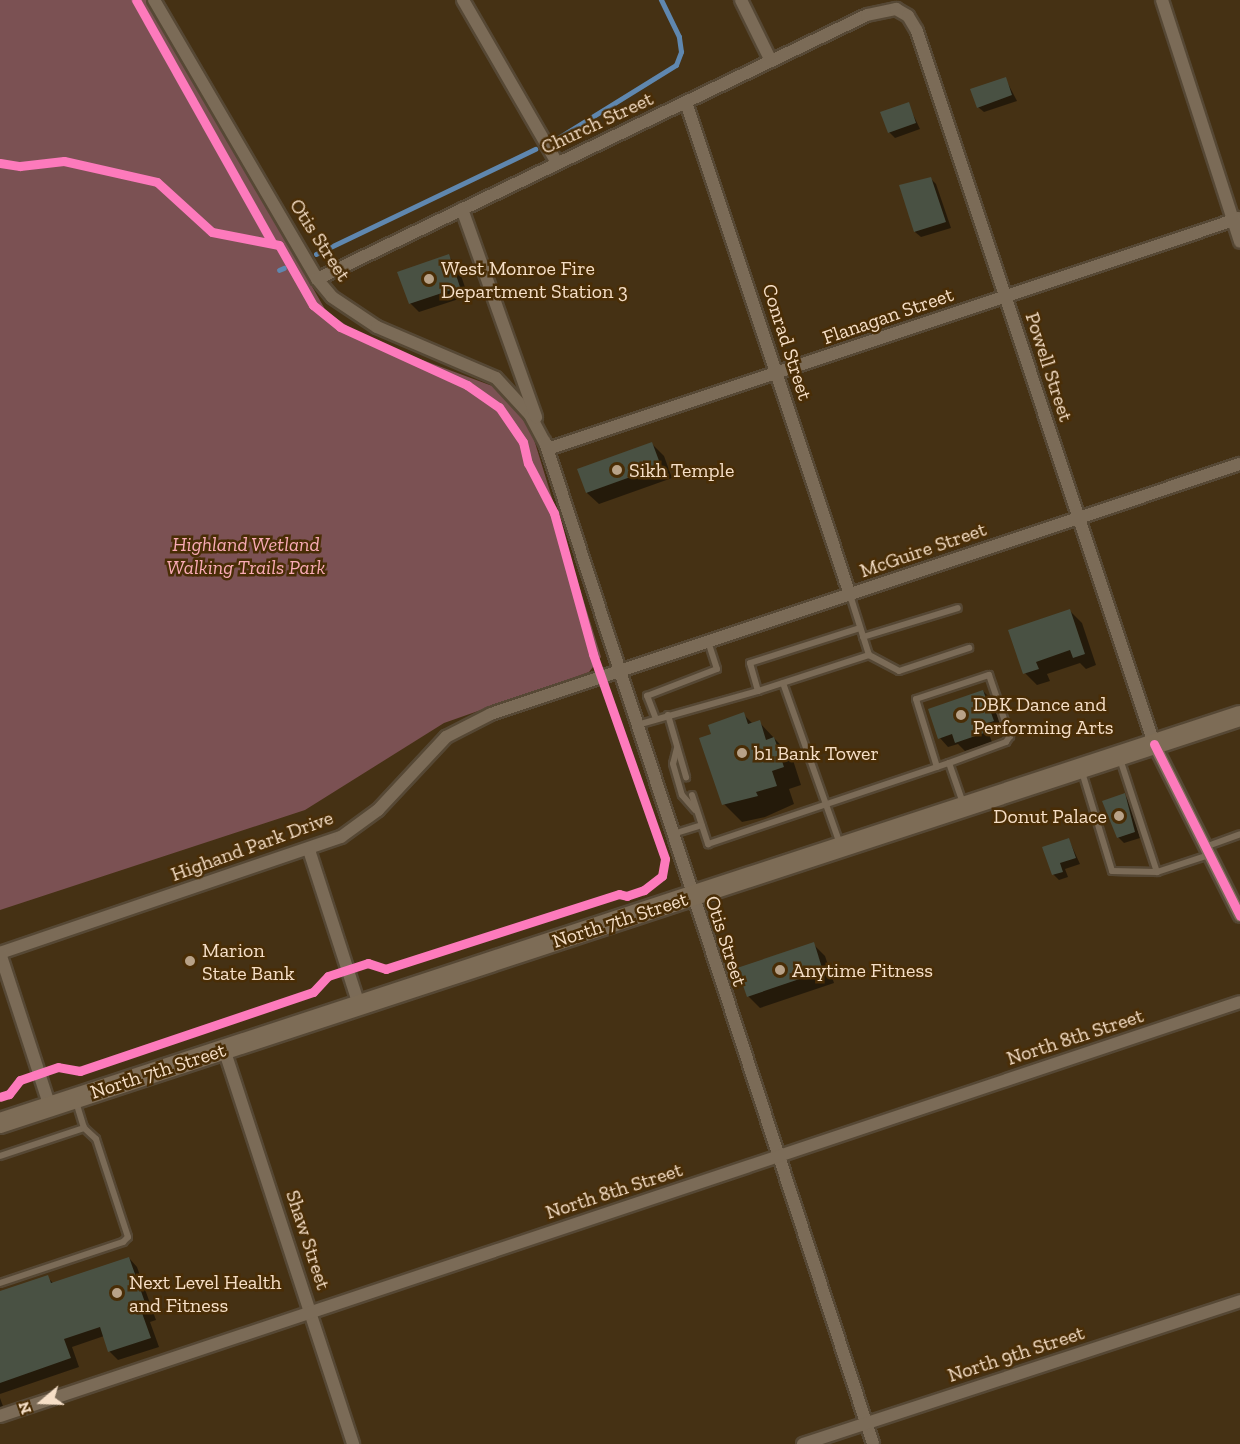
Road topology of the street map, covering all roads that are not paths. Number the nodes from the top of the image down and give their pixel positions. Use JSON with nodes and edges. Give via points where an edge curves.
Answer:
{"nodes":[{"id":1,"x":154,"y":0,"type":"edge"},
{"id":2,"x":463,"y":0,"type":"edge"},
{"id":3,"x":741,"y":0,"type":"edge"},
{"id":4,"x":1162,"y":0,"type":"edge"},
{"id":5,"x":896,"y":9,"type":"joint"},
{"id":6,"x":771,"y":61,"type":"junction"},
{"id":7,"x":686,"y":102,"type":"junction"},
{"id":8,"x":557,"y":163,"type":"junction"},
{"id":9,"x":462,"y":209,"type":"junction"},
{"id":10,"x":1236,"y":219,"type":"edge"},
{"id":11,"x":1240,"y":242,"type":"edge"},
{"id":12,"x":317,"y":279,"type":"junction"},
{"id":13,"x":1005,"y":297,"type":"junction"},
{"id":14,"x":777,"y":373,"type":"junction"},
{"id":15,"x":548,"y":449,"type":"junction"},
{"id":16,"x":1240,"y":464,"type":"edge"},
{"id":17,"x":1078,"y":518,"type":"junction"},
{"id":18,"x":850,"y":595,"type":"junction"},
{"id":19,"x":958,"y":608,"type":"dead end"},
{"id":20,"x":860,"y":627,"type":"junction"},
{"id":21,"x":863,"y":638,"type":"junction"},
{"id":22,"x":708,"y":642,"type":"junction"},
{"id":23,"x":969,"y":648,"type":"dead end"},
{"id":24,"x":868,"y":654,"type":"junction"},
{"id":25,"x":618,"y":670,"type":"junction"},
{"id":26,"x":783,"y":683,"type":"junction"},
{"id":27,"x":758,"y":691,"type":"junction"},
{"id":28,"x":668,"y":715,"type":"junction"},
{"id":29,"x":1240,"y":716,"type":"edge"},
{"id":30,"x":656,"y":719,"type":"junction"},
{"id":31,"x":636,"y":725,"type":"junction"},
{"id":32,"x":1154,"y":744,"type":"junction"},
{"id":33,"x":677,"y":748,"type":"junction"},
{"id":34,"x":1119,"y":756,"type":"junction"},
{"id":35,"x":948,"y":763,"type":"junction"},
{"id":36,"x":937,"y":767,"type":"junction"},
{"id":37,"x":1081,"y":768,"type":"junction"},
{"id":38,"x":686,"y":777,"type":"dead end"},
{"id":39,"x":692,"y":795,"type":"dead end"},
{"id":40,"x":826,"y":804,"type":"junction"},
{"id":41,"x":964,"y":806,"type":"junction"},
{"id":42,"x":698,"y":812,"type":"junction"},
{"id":43,"x":702,"y":825,"type":"junction"},
{"id":44,"x":673,"y":834,"type":"junction"},
{"id":45,"x":1240,"y":834,"type":"edge"},
{"id":46,"x":842,"y":847,"type":"junction"},
{"id":47,"x":309,"y":850,"type":"junction"},
{"id":48,"x":1207,"y":851,"type":"junction"},
{"id":49,"x":1157,"y":872,"type":"junction"},
{"id":50,"x":691,"y":896,"type":"junction"},
{"id":51,"x":1240,"y":916,"type":"edge"},
{"id":52,"x":0,"y":953,"type":"edge"},
{"id":53,"x":1240,"y":1002,"type":"edge"},
{"id":54,"x":359,"y":1005,"type":"junction"},
{"id":55,"x":224,"y":1049,"type":"junction"},
{"id":56,"x":75,"y":1098,"type":"junction"},
{"id":57,"x":50,"y":1107,"type":"junction"},
{"id":58,"x":0,"y":1123,"type":"edge"},
{"id":59,"x":84,"y":1128,"type":"junction"},
{"id":60,"x":0,"y":1156,"type":"edge"},
{"id":61,"x":777,"y":1157,"type":"junction"},
{"id":62,"x":0,"y":1282,"type":"edge"},
{"id":63,"x":1240,"y":1301,"type":"edge"},
{"id":64,"x":312,"y":1312,"type":"junction"},
{"id":65,"x":0,"y":1416,"type":"edge"},
{"id":66,"x":866,"y":1424,"type":"junction"},
{"id":67,"x":353,"y":1444,"type":"edge"},
{"id":68,"x":803,"y":1444,"type":"edge"},
{"id":69,"x":873,"y":1444,"type":"edge"}],
"edges":[{"from":1,"to":12,"type":"street","name":"Otis Street"},
{"from":2,"to":8,"type":"street"},
{"from":3,"to":6,"type":"street"},
{"from":4,"to":10,"type":"street"},
{"from":5,"to":6,"type":"street","name":"Church Street","via":[[882,9]]},
{"from":5,"to":13,"type":"street","name":"Powell Street","via":[[908,16],[917,31]]},
{"from":6,"to":7,"type":"street","name":"Church Street"},
{"from":7,"to":8,"type":"street","name":"Church Street"},
{"from":7,"to":14,"type":"street","name":"Conrad Street"},
{"from":8,"to":9,"type":"street","name":"Church Street"},
{"from":9,"to":12,"type":"street","name":"Church Street"},
{"from":9,"to":15,"type":"street","name":"Otis Street"},
{"from":10,"to":11,"type":"street"},
{"from":10,"to":13,"type":"street","name":"Flanagan Street"},
{"from":12,"to":15,"type":"street","name":"Otis Street","via":[[332,297],[376,327],[496,378],[530,415]]},
{"from":13,"to":14,"type":"street","name":"Flanagan Street"},
{"from":13,"to":17,"type":"street","name":"Powell Street"},
{"from":14,"to":15,"type":"street","name":"Flanagan Street"},
{"from":14,"to":18,"type":"street","name":"Conrad Street"},
{"from":15,"to":25,"type":"street","name":"Otis Street"},
{"from":16,"to":17,"type":"street","name":"McGuire Street"},
{"from":17,"to":18,"type":"street","name":"McGuire Street"},
{"from":17,"to":32,"type":"street","name":"Powell Street"},
{"from":18,"to":20,"type":"lane"},
{"from":18,"to":22,"type":"street","name":"McGuire Street"},
{"from":19,"to":21,"type":"lane"},
{"from":20,"to":21,"type":"lane"},
{"from":20,"to":27,"type":"lane","via":[[750,663]]},
{"from":21,"to":24,"type":"lane"},
{"from":22,"to":25,"type":"street","name":"McGuire Street"},
{"from":22,"to":30,"type":"lane","via":[[717,669],[647,696]]},
{"from":23,"to":24,"type":"lane","via":[[899,671]]},
{"from":24,"to":26,"type":"lane"},
{"from":25,"to":31,"type":"street","name":"Otis Street"},
{"from":25,"to":47,"type":"street","name":"Highand Park Drive","via":[[458,729],[433,749],[370,817],[341,837]]},
{"from":26,"to":27,"type":"lane"},
{"from":26,"to":40,"type":"lane"},
{"from":27,"to":28,"type":"lane"},
{"from":28,"to":30,"type":"lane"},
{"from":28,"to":33,"type":"lane"},
{"from":29,"to":32,"type":"main road","name":"North 7th Street"},
{"from":30,"to":31,"type":"lane"},
{"from":31,"to":44,"type":"street","name":"Otis Street"},
{"from":32,"to":34,"type":"main road","name":"North 7th Street"},
{"from":32,"to":48,"type":"street","name":"Powell Street"},
{"from":33,"to":38,"type":"lane"},
{"from":33,"to":42,"type":"lane","via":[[673,764],[682,795]]},
{"from":34,"to":37,"type":"main road","name":"North 7th Street"},
{"from":34,"to":49,"type":"lane"},
{"from":35,"to":36,"type":"lane"},
{"from":35,"to":36,"type":"lane","via":[[1006,742],[1010,736],[989,675],[916,699]]},
{"from":35,"to":41,"type":"lane"},
{"from":36,"to":40,"type":"lane"},
{"from":37,"to":41,"type":"main road","name":"North 7th Street"},
{"from":37,"to":49,"type":"lane","via":[[1112,871]]},
{"from":39,"to":42,"type":"lane"},
{"from":40,"to":43,"type":"lane","via":[[708,844]]},
{"from":40,"to":46,"type":"lane"},
{"from":41,"to":46,"type":"main road","name":"North 7th Street"},
{"from":42,"to":43,"type":"lane"},
{"from":43,"to":44,"type":"lane"},
{"from":44,"to":50,"type":"street","name":"Otis Street"},
{"from":45,"to":48,"type":"lane"},
{"from":46,"to":50,"type":"main road","name":"North 7th Street"},
{"from":47,"to":52,"type":"street","name":"Highand Park Drive"},
{"from":47,"to":54,"type":"street"},
{"from":48,"to":49,"type":"lane"},
{"from":48,"to":51,"type":"street","name":"Powell Street"},
{"from":50,"to":54,"type":"main road","name":"North 7th Street"},
{"from":50,"to":61,"type":"street","name":"Otis Street"},
{"from":52,"to":57,"type":"street"},
{"from":53,"to":61,"type":"street","name":"North 8th Street"},
{"from":54,"to":55,"type":"main road","name":"North 7th Street"},
{"from":55,"to":56,"type":"main road","name":"North 7th Street"},
{"from":55,"to":64,"type":"street","name":"Shaw Street"},
{"from":56,"to":57,"type":"main road","name":"North 7th Street"},
{"from":56,"to":59,"type":"lane"},
{"from":57,"to":58,"type":"main road","name":"North 7th Street"},
{"from":59,"to":60,"type":"lane"},
{"from":59,"to":62,"type":"lane","via":[[96,1139],[128,1237],[123,1242]]},
{"from":61,"to":64,"type":"street","name":"North 8th Street"},
{"from":61,"to":66,"type":"street","name":"Otis Street"},
{"from":63,"to":66,"type":"street","name":"North 9th Street"},
{"from":64,"to":65,"type":"street","name":"North 8th Street"},
{"from":64,"to":67,"type":"street","name":"Shaw Street"},
{"from":66,"to":68,"type":"street","name":"North 9th Street"},
{"from":66,"to":69,"type":"street","name":"Otis Street"}]}
